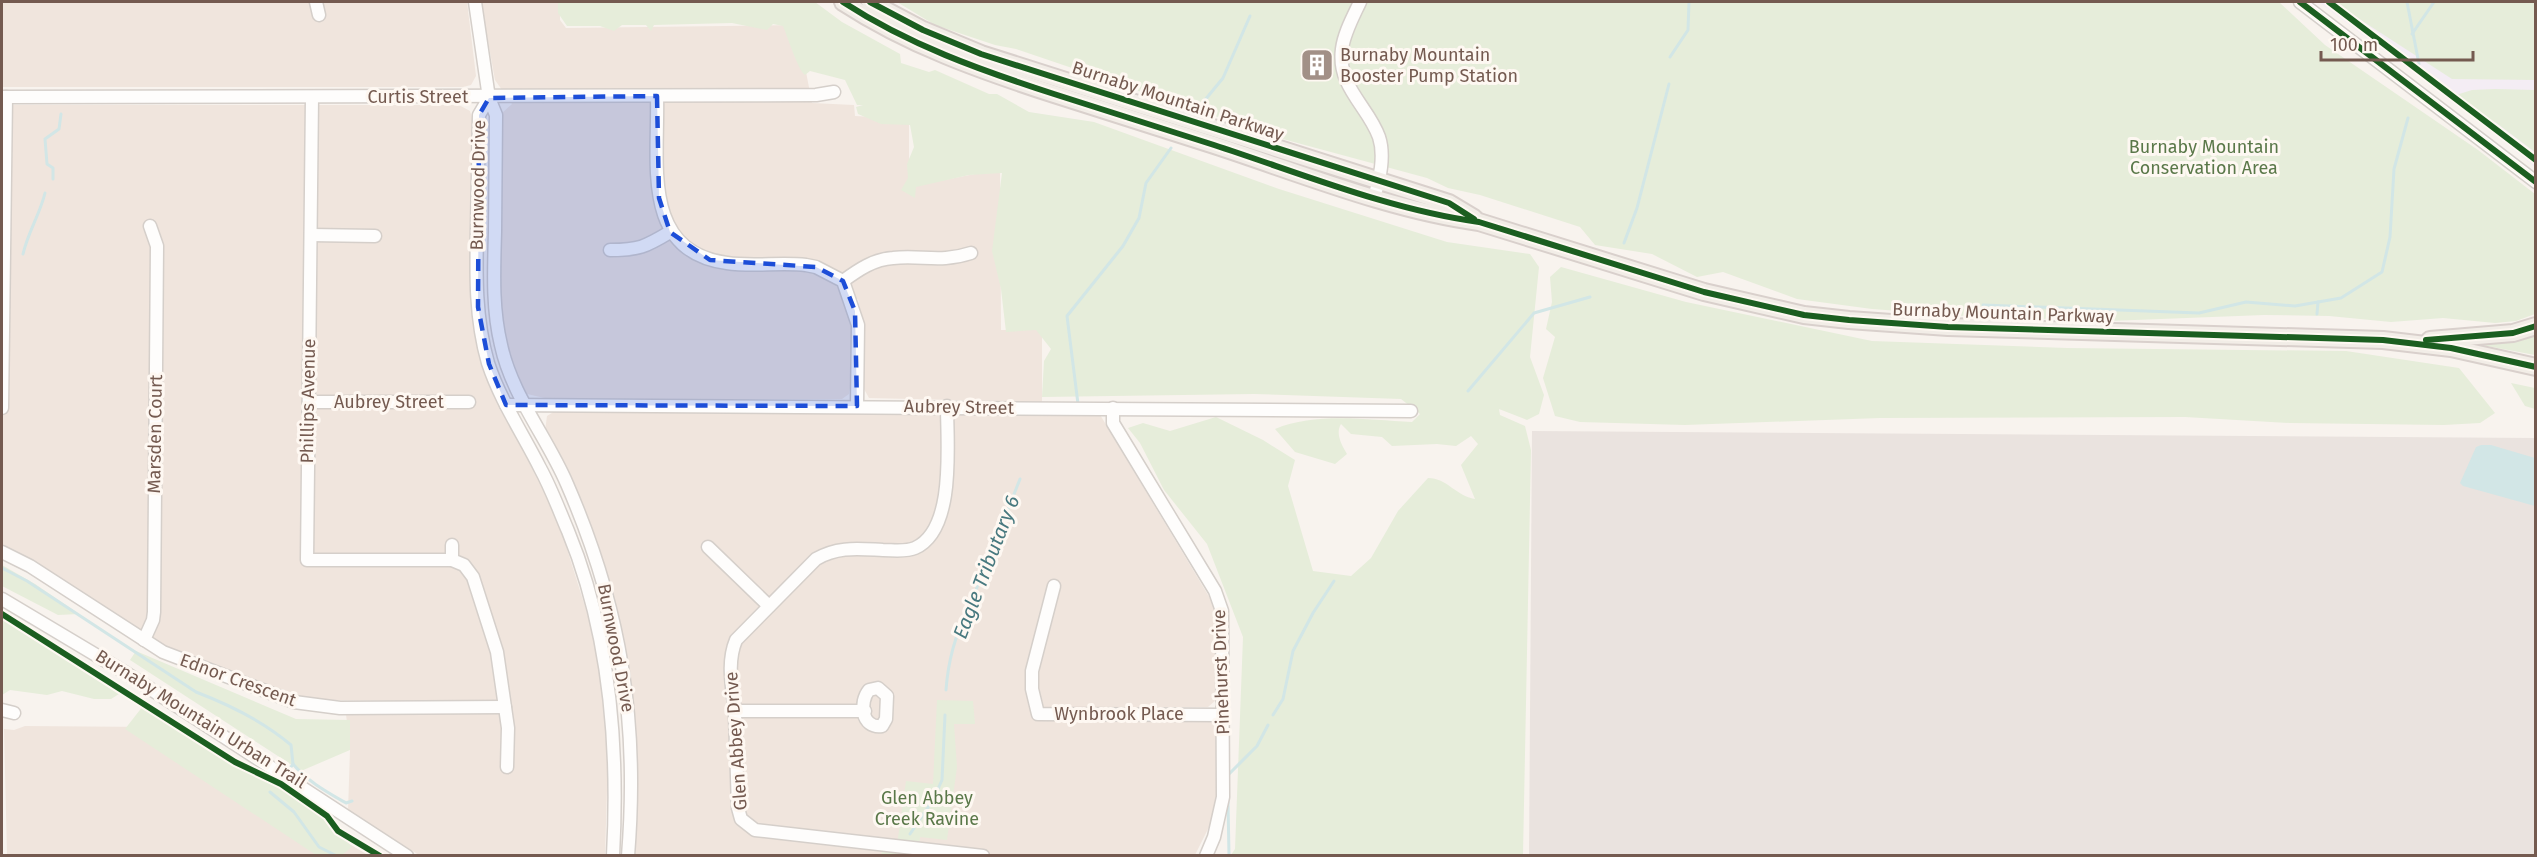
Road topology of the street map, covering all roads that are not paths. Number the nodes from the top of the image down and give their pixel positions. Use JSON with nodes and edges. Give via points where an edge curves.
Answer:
{"nodes":[{"id":1,"x":316,"y":2,"type":"edge"},
{"id":2,"x":474,"y":2,"type":"edge"},
{"id":3,"x":843,"y":2,"type":"edge"},
{"id":4,"x":870,"y":2,"type":"edge"},
{"id":5,"x":1360,"y":2,"type":"edge"},
{"id":6,"x":2300,"y":2,"type":"edge"},
{"id":7,"x":319,"y":15,"type":"dead end"},
{"id":8,"x":834,"y":92,"type":"dead end"},
{"id":9,"x":657,"y":96,"type":"junction"},
{"id":10,"x":4,"y":97,"type":"edge"},
{"id":11,"x":312,"y":97,"type":"junction"},
{"id":12,"x":489,"y":98,"type":"junction"},
{"id":13,"x":2535,"y":182,"type":"edge"},
{"id":14,"x":1376,"y":189,"type":"junction"},
{"id":15,"x":150,"y":226,"type":"dead end"},
{"id":16,"x":670,"y":232,"type":"junction"},
{"id":17,"x":310,"y":235,"type":"junction"},
{"id":18,"x":375,"y":236,"type":"dead end"},
{"id":19,"x":610,"y":250,"type":"dead end"},
{"id":20,"x":971,"y":253,"type":"dead end"},
{"id":21,"x":843,"y":281,"type":"junction"},
{"id":22,"x":2535,"y":326,"type":"edge"},
{"id":23,"x":2413,"y":343,"type":"junction"},
{"id":24,"x":2535,"y":367,"type":"edge"},
{"id":25,"x":309,"y":402,"type":"junction"},
{"id":26,"x":469,"y":402,"type":"dead end"},
{"id":27,"x":525,"y":404,"type":"junction"},
{"id":28,"x":506,"y":405,"type":"junction"},
{"id":29,"x":857,"y":406,"type":"junction"},
{"id":30,"x":947,"y":406,"type":"junction"},
{"id":31,"x":2,"y":408,"type":"edge"},
{"id":32,"x":1113,"y":408,"type":"junction"},
{"id":33,"x":1411,"y":411,"type":"dead end"},
{"id":34,"x":452,"y":545,"type":"dead end"},
{"id":35,"x":708,"y":547,"type":"dead end"},
{"id":36,"x":2,"y":552,"type":"edge"},
{"id":37,"x":452,"y":560,"type":"junction"},
{"id":38,"x":1054,"y":586,"type":"dead end"},
{"id":39,"x":2,"y":599,"type":"edge"},
{"id":40,"x":769,"y":606,"type":"junction"},
{"id":41,"x":144,"y":640,"type":"junction"},
{"id":42,"x":505,"y":707,"type":"junction"},
{"id":43,"x":735,"y":711,"type":"junction"},
{"id":44,"x":865,"y":711,"type":"dead end"},
{"id":45,"x":1223,"y":715,"type":"junction"},
{"id":46,"x":507,"y":767,"type":"dead end"},
{"id":47,"x":407,"y":855,"type":"edge"},
{"id":48,"x":613,"y":855,"type":"edge"},
{"id":49,"x":628,"y":855,"type":"edge"},
{"id":50,"x":983,"y":855,"type":"edge"},
{"id":51,"x":1206,"y":855,"type":"edge"}],
"edges":[{"from":1,"to":7,"type":"street"},
{"from":2,"to":12,"type":"street"},
{"from":3,"to":14,"type":"main road","name":"Burnaby Mountain Parkway","via":[[903,38],[947,57]]},
{"from":4,"to":14,"type":"main road","name":"Burnaby Mountain Parkway","via":[[981,54]]},
{"from":5,"to":14,"type":"street","via":[[1342,49],[1342,68],[1350,92],[1378,134],[1381,152]]},
{"from":6,"to":13,"type":"street"},
{"from":8,"to":9,"type":"street","name":"Curtis Street"},
{"from":9,"to":12,"type":"street","name":"Curtis Street"},
{"from":9,"to":16,"type":"street","via":[[659,198]]},
{"from":10,"to":11,"type":"street","name":"Curtis Street"},
{"from":10,"to":31,"type":"street"},
{"from":11,"to":12,"type":"street","name":"Curtis Street"},
{"from":11,"to":17,"type":"street","name":"Phillips Avenue"},
{"from":12,"to":27,"type":"street","name":"Burnwood Drive","via":[[496,114],[497,325],[508,368]]},
{"from":12,"to":28,"type":"street","name":"Burnwood Drive","via":[[479,115],[476,290],[489,364]]},
{"from":14,"to":23,"type":"main road","name":"Burnaby Mountain Parkway","via":[[1449,203],[1479,222],[1704,292],[1815,316],[1948,327]]},
{"from":15,"to":41,"type":"street","name":"Marsden Court","via":[[157,246],[154,612]]},
{"from":16,"to":19,"type":"street","via":[[647,247]]},
{"from":16,"to":21,"type":"street","via":[[690,250],[710,260],[729,264],[806,265]]},
{"from":17,"to":18,"type":"street"},
{"from":17,"to":25,"type":"street","name":"Phillips Avenue"},
{"from":20,"to":21,"type":"street","via":[[954,259],[892,258],[871,263]]},
{"from":21,"to":29,"type":"street","via":[[858,325]]},
{"from":22,"to":23,"type":"main road","via":[[2513,333]]},
{"from":23,"to":24,"type":"main road","name":"Burnaby Mountain Parkway"},
{"from":25,"to":26,"type":"street","name":"Aubrey Street"},
{"from":25,"to":37,"type":"street","name":"Phillips Avenue","via":[[307,560]]},
{"from":27,"to":28,"type":"street","name":"Aubrey Street"},
{"from":27,"to":29,"type":"street","name":"Aubrey Street"},
{"from":27,"to":49,"type":"street","name":"Burnwood Drive","via":[[562,472],[585,526],[613,616],[631,741]]},
{"from":28,"to":48,"type":"street","name":"Burnwood Drive","via":[[568,532],[596,615],[613,737]]},
{"from":29,"to":30,"type":"street","name":"Aubrey Street"},
{"from":30,"to":32,"type":"street","name":"Aubrey Street"},
{"from":30,"to":40,"type":"street","name":"Glen Abbey Drive","via":[[946,501],[931,535],[915,548],[829,551]]},
{"from":32,"to":33,"type":"street","name":"Aubrey Street"},
{"from":32,"to":45,"type":"street","name":"Pinehurst Drive","via":[[1113,423],[1220,601],[1224,626]]},
{"from":34,"to":37,"type":"street"},
{"from":35,"to":40,"type":"street"},
{"from":36,"to":41,"type":"street","name":"Ednor Crescent"},
{"from":37,"to":42,"type":"street","via":[[464,565],[473,577],[497,652]]},
{"from":38,"to":45,"type":"street","name":"Wynbrook Place","via":[[1032,671],[1038,714]]},
{"from":39,"to":47,"type":"street","via":[[126,673]]},
{"from":40,"to":43,"type":"street","name":"Glen Abbey Drive","via":[[736,640],[731,652]]},
{"from":41,"to":42,"type":"street","name":"Ednor Crescent","via":[[181,660],[306,705]]},
{"from":42,"to":46,"type":"street"},
{"from":43,"to":44,"type":"street"},
{"from":43,"to":50,"type":"street","name":"Glen Abbey Drive","via":[[738,808],[747,826]]},
{"from":45,"to":51,"type":"street","name":"Pinehurst Drive","via":[[1223,797]]}]}
